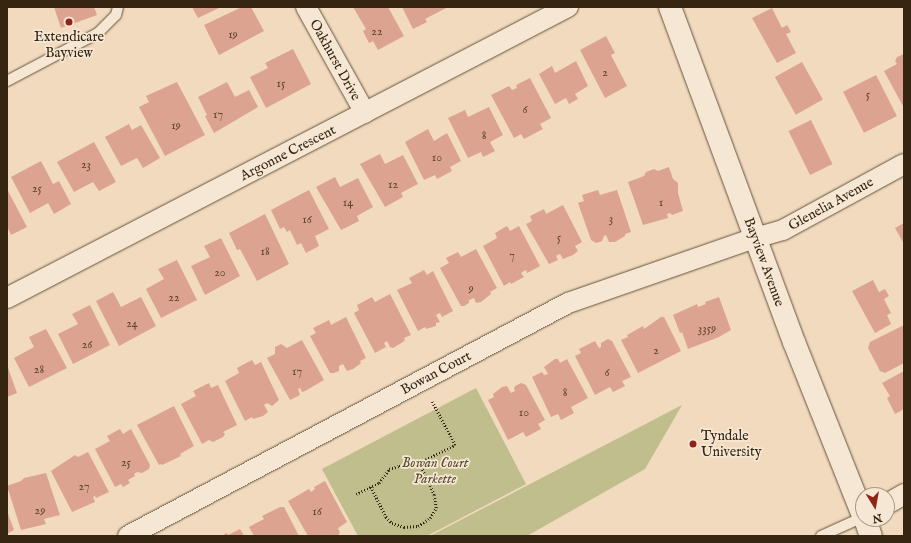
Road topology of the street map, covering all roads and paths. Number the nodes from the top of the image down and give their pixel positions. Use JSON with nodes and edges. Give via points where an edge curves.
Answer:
{"nodes":[{"id":1,"x":118,"y":7,"type":"edge"},
{"id":2,"x":306,"y":7,"type":"edge"},
{"id":3,"x":568,"y":7,"type":"edge"},
{"id":4,"x":670,"y":7,"type":"edge"},
{"id":5,"x":7,"y":81,"type":"edge"},
{"id":6,"x":365,"y":113,"type":"junction"},
{"id":7,"x":904,"y":164,"type":"edge"},
{"id":8,"x":755,"y":238,"type":"junction"},
{"id":9,"x":7,"y":298,"type":"edge"},
{"id":10,"x":432,"y":402,"type":"dead end"},
{"id":11,"x":419,"y":463,"type":"junction"},
{"id":12,"x":371,"y":487,"type":"junction"},
{"id":13,"x":356,"y":494,"type":"dead end"},
{"id":14,"x":855,"y":494,"type":"edge"},
{"id":15,"x":904,"y":494,"type":"edge"},
{"id":16,"x":895,"y":499,"type":"edge"},
{"id":17,"x":855,"y":521,"type":"edge"},
{"id":18,"x":128,"y":536,"type":"edge"},
{"id":19,"x":821,"y":536,"type":"edge"}],
"edges":[{"from":1,"to":5,"type":"lane","via":[[116,15],[98,33]]},
{"from":2,"to":6,"type":"street","name":"Oakhurst Drive"},
{"from":3,"to":6,"type":"street","name":"Argonne Crescent"},
{"from":4,"to":8,"type":"main road","name":"Bayview Avenue"},
{"from":6,"to":9,"type":"street","name":"Argonne Crescent"},
{"from":7,"to":8,"type":"street","name":"Glenelia Avenue","via":[[783,230]]},
{"from":8,"to":14,"type":"main road","name":"Bayview Avenue"},
{"from":8,"to":18,"type":"street","name":"Bowan Court","via":[[568,303]]},
{"from":10,"to":11,"type":"path","via":[[455,445]]},
{"from":11,"to":12,"type":"path","via":[[389,469],[379,483]]},
{"from":11,"to":12,"type":"path","via":[[434,495],[436,508],[430,518],[418,526],[404,527],[392,523],[386,517]]},
{"from":12,"to":13,"type":"path"},
{"from":15,"to":16,"type":"street"},
{"from":17,"to":19,"type":"lane"}]}
